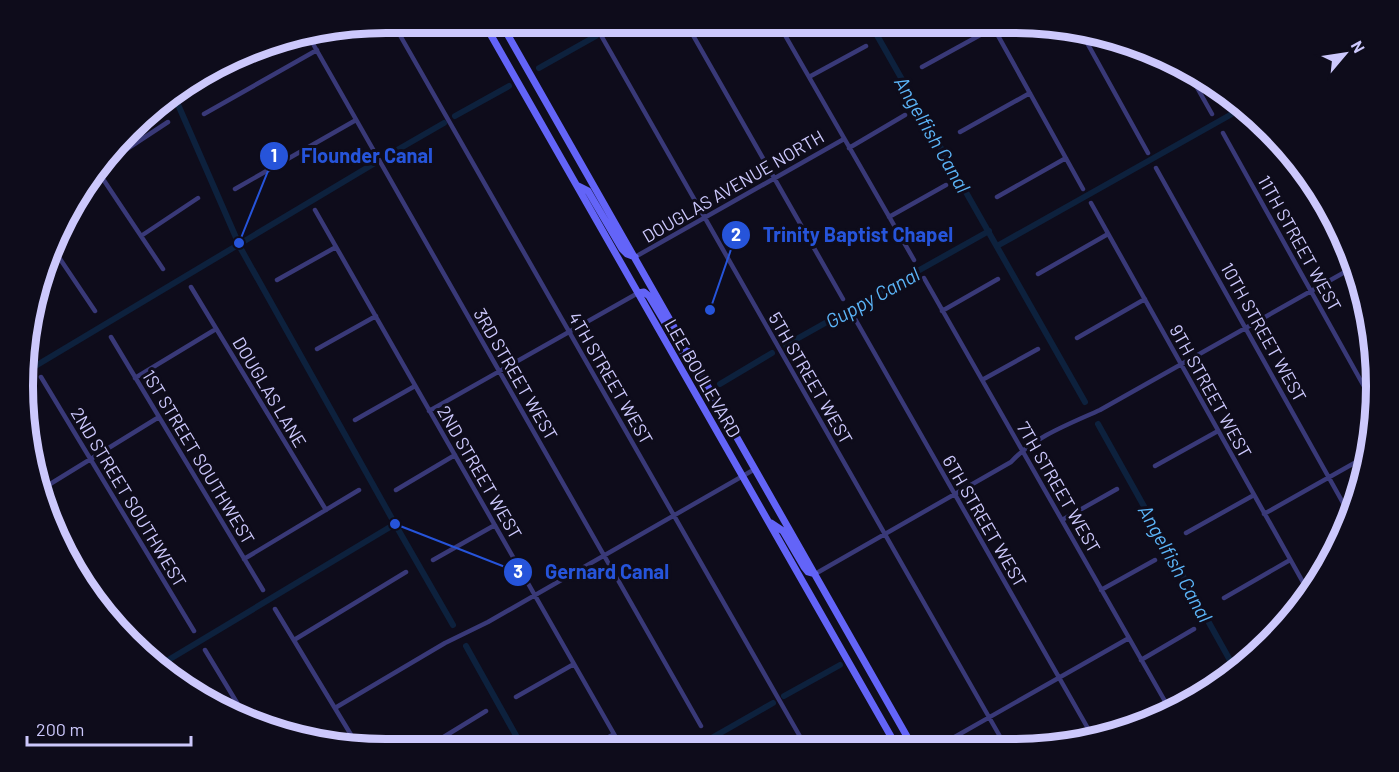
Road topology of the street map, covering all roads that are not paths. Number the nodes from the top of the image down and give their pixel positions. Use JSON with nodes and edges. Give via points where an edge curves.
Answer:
{"nodes":[{"id":1,"x":399,"y":33,"type":"edge"},
{"id":2,"x":490,"y":33,"type":"edge"},
{"id":3,"x":507,"y":33,"type":"edge"},
{"id":4,"x":600,"y":33,"type":"edge"},
{"id":5,"x":692,"y":33,"type":"edge"},
{"id":6,"x":784,"y":33,"type":"edge"},
{"id":7,"x":979,"y":33,"type":"edge"},
{"id":8,"x":996,"y":33,"type":"edge"},
{"id":9,"x":311,"y":41,"type":"edge"},
{"id":10,"x":1086,"y":41,"type":"edge"},
{"id":11,"x":866,"y":45,"type":"dead end"},
{"id":12,"x":316,"y":50,"type":"junction"},
{"id":13,"x":922,"y":67,"type":"dead end"},
{"id":14,"x":810,"y":77,"type":"junction"},
{"id":15,"x":1194,"y":83,"type":"edge"},
{"id":16,"x":1030,"y":93,"type":"junction"},
{"id":17,"x":204,"y":114,"type":"dead end"},
{"id":18,"x":1212,"y":114,"type":"dead end"},
{"id":19,"x":905,"y":115,"type":"dead end"},
{"id":20,"x":356,"y":120,"type":"junction"},
{"id":21,"x":168,"y":122,"type":"dead end"},
{"id":22,"x":960,"y":132,"type":"dead end"},
{"id":23,"x":1223,"y":132,"type":"dead end"},
{"id":24,"x":844,"y":139,"type":"junction"},
{"id":25,"x":849,"y":148,"type":"junction"},
{"id":26,"x":1148,"y":153,"type":"dead end"},
{"id":27,"x":120,"y":154,"type":"edge"},
{"id":28,"x":1066,"y":158,"type":"junction"},
{"id":29,"x":1156,"y":168,"type":"dead end"},
{"id":30,"x":102,"y":176,"type":"edge"},
{"id":31,"x":774,"y":178,"type":"junction"},
{"id":32,"x":576,"y":184,"type":"junction"},
{"id":33,"x":946,"y":185,"type":"dead end"},
{"id":34,"x":236,"y":189,"type":"dead end"},
{"id":35,"x":1083,"y":189,"type":"dead end"},
{"id":36,"x":997,"y":197,"type":"dead end"},
{"id":37,"x":198,"y":198,"type":"dead end"},
{"id":38,"x":1091,"y":203,"type":"dead end"},
{"id":39,"x":315,"y":210,"type":"dead end"},
{"id":40,"x":889,"y":217,"type":"junction"},
{"id":41,"x":705,"y":218,"type":"junction"},
{"id":42,"x":1108,"y":234,"type":"junction"},
{"id":43,"x":141,"y":236,"type":"junction"},
{"id":44,"x":336,"y":246,"type":"junction"},
{"id":45,"x":58,"y":256,"type":"edge"},
{"id":46,"x":635,"y":257,"type":"junction"},
{"id":47,"x":914,"y":261,"type":"dead end"},
{"id":48,"x":163,"y":269,"type":"dead end"},
{"id":49,"x":1346,"y":271,"type":"edge"},
{"id":50,"x":1038,"y":274,"type":"dead end"},
{"id":51,"x":924,"y":278,"type":"dead end"},
{"id":52,"x":998,"y":279,"type":"dead end"},
{"id":53,"x":277,"y":280,"type":"dead end"},
{"id":54,"x":191,"y":287,"type":"dead end"},
{"id":55,"x":1311,"y":291,"type":"junction"},
{"id":56,"x":638,"y":293,"type":"junction"},
{"id":57,"x":843,"y":299,"type":"dead end"},
{"id":58,"x":1145,"y":299,"type":"junction"},
{"id":59,"x":94,"y":311,"type":"dead end"},
{"id":60,"x":942,"y":311,"type":"junction"},
{"id":61,"x":376,"y":316,"type":"junction"},
{"id":62,"x":854,"y":317,"type":"dead end"},
{"id":63,"x":1246,"y":327,"type":"junction"},
{"id":64,"x":216,"y":329,"type":"junction"},
{"id":65,"x":569,"y":332,"type":"junction"},
{"id":66,"x":111,"y":337,"type":"dead end"},
{"id":67,"x":1077,"y":338,"type":"dead end"},
{"id":68,"x":317,"y":349,"type":"dead end"},
{"id":69,"x":1038,"y":349,"type":"dead end"},
{"id":70,"x":695,"y":364,"type":"junction"},
{"id":71,"x":1181,"y":364,"type":"junction"},
{"id":72,"x":499,"y":371,"type":"junction"},
{"id":73,"x":41,"y":377,"type":"dead end"},
{"id":74,"x":135,"y":378,"type":"junction"},
{"id":75,"x":982,"y":381,"type":"junction"},
{"id":76,"x":415,"y":386,"type":"junction"},
{"id":77,"x":1366,"y":390,"type":"edge"},
{"id":78,"x":429,"y":411,"type":"junction"},
{"id":79,"x":159,"y":417,"type":"junction"},
{"id":80,"x":356,"y":420,"type":"dead end"},
{"id":81,"x":1218,"y":431,"type":"junction"},
{"id":82,"x":1022,"y":450,"type":"junction"},
{"id":83,"x":455,"y":455,"type":"junction"},
{"id":84,"x":90,"y":459,"type":"junction"},
{"id":85,"x":1357,"y":462,"type":"edge"},
{"id":86,"x":1155,"y":466,"type":"dead end"},
{"id":87,"x":755,"y":469,"type":"junction"},
{"id":88,"x":742,"y":476,"type":"junction"},
{"id":89,"x":1329,"y":477,"type":"junction"},
{"id":90,"x":48,"y":485,"type":"edge"},
{"id":91,"x":1117,"y":489,"type":"dead end"},
{"id":92,"x":359,"y":490,"type":"dead end"},
{"id":93,"x":396,"y":490,"type":"dead end"},
{"id":94,"x":954,"y":494,"type":"junction"},
{"id":95,"x":1254,"y":495,"type":"junction"},
{"id":96,"x":1345,"y":506,"type":"edge"},
{"id":97,"x":326,"y":510,"type":"junction"},
{"id":98,"x":1264,"y":514,"type":"junction"},
{"id":99,"x":674,"y":516,"type":"junction"},
{"id":100,"x":1062,"y":520,"type":"junction"},
{"id":101,"x":768,"y":522,"type":"junction"},
{"id":102,"x":495,"y":525,"type":"junction"},
{"id":103,"x":1186,"y":533,"type":"dead end"},
{"id":104,"x":885,"y":534,"type":"junction"},
{"id":105,"x":604,"y":555,"type":"junction"},
{"id":106,"x":244,"y":559,"type":"junction"},
{"id":107,"x":433,"y":560,"type":"dead end"},
{"id":108,"x":1155,"y":560,"type":"dead end"},
{"id":109,"x":1290,"y":560,"type":"junction"},
{"id":110,"x":406,"y":572,"type":"dead end"},
{"id":111,"x":815,"y":574,"type":"junction"},
{"id":112,"x":1305,"y":585,"type":"edge"},
{"id":113,"x":263,"y":590,"type":"dead end"},
{"id":114,"x":1101,"y":590,"type":"junction"},
{"id":115,"x":534,"y":595,"type":"junction"},
{"id":116,"x":1224,"y":598,"type":"dead end"},
{"id":117,"x":274,"y":609,"type":"dead end"},
{"id":118,"x":1194,"y":629,"type":"dead end"},
{"id":119,"x":194,"y":631,"type":"dead end"},
{"id":120,"x":1128,"y":638,"type":"junction"},
{"id":121,"x":294,"y":640,"type":"junction"},
{"id":122,"x":205,"y":650,"type":"dead end"},
{"id":123,"x":1141,"y":660,"type":"junction"},
{"id":124,"x":574,"y":664,"type":"junction"},
{"id":125,"x":1059,"y":678,"type":"junction"},
{"id":126,"x":516,"y":697,"type":"dead end"},
{"id":127,"x":1167,"y":704,"type":"edge"},
{"id":128,"x":240,"y":707,"type":"edge"},
{"id":129,"x":335,"y":708,"type":"junction"},
{"id":130,"x":486,"y":711,"type":"dead end"},
{"id":131,"x":989,"y":717,"type":"junction"},
{"id":132,"x":701,"y":726,"type":"dead end"},
{"id":133,"x":1089,"y":730,"type":"edge"},
{"id":134,"x":614,"y":734,"type":"junction"},
{"id":135,"x":352,"y":737,"type":"edge"},
{"id":136,"x":439,"y":739,"type":"edge"},
{"id":137,"x":605,"y":739,"type":"edge"},
{"id":138,"x":617,"y":739,"type":"edge"},
{"id":139,"x":801,"y":739,"type":"edge"},
{"id":140,"x":892,"y":739,"type":"edge"},
{"id":141,"x":908,"y":739,"type":"edge"},
{"id":142,"x":951,"y":739,"type":"edge"},
{"id":143,"x":1001,"y":739,"type":"edge"}],
"edges":[{"from":1,"to":65,"type":"street","name":"4TH STREET WEST"},
{"from":2,"to":32,"type":"main road","name":"LEE BOULEVARD"},
{"from":3,"to":46,"type":"main road","name":"LEE BOULEVARD"},
{"from":4,"to":41,"type":"street","name":"5TH STREET WEST"},
{"from":5,"to":31,"type":"street"},
{"from":6,"to":14,"type":"street"},
{"from":7,"to":13,"type":"street"},
{"from":8,"to":16,"type":"street"},
{"from":9,"to":12,"type":"street","name":"3RD STREET WEST"},
{"from":10,"to":26,"type":"street"},
{"from":11,"to":14,"type":"street"},
{"from":12,"to":17,"type":"street"},
{"from":12,"to":20,"type":"street","name":"3RD STREET WEST"},
{"from":14,"to":24,"type":"street"},
{"from":15,"to":18,"type":"street"},
{"from":16,"to":22,"type":"street"},
{"from":16,"to":28,"type":"street"},
{"from":19,"to":25,"type":"street","name":"DOUGLAS AVENUE NORTH"},
{"from":20,"to":34,"type":"street"},
{"from":20,"to":72,"type":"street","name":"3RD STREET WEST"},
{"from":21,"to":27,"type":"street"},
{"from":23,"to":55,"type":"street","name":"11TH STREET WEST"},
{"from":24,"to":25,"type":"street"},
{"from":24,"to":31,"type":"street","name":"DOUGLAS AVENUE NORTH"},
{"from":25,"to":40,"type":"street"},
{"from":28,"to":35,"type":"street"},
{"from":28,"to":36,"type":"street"},
{"from":29,"to":63,"type":"street","name":"10TH STREET WEST"},
{"from":30,"to":43,"type":"street"},
{"from":31,"to":41,"type":"street","name":"DOUGLAS AVENUE NORTH"},
{"from":31,"to":57,"type":"street"},
{"from":32,"to":46,"type":"main road","via":[[588,191],[622,249]]},
{"from":32,"to":56,"type":"main road","name":"LEE BOULEVARD"},
{"from":33,"to":40,"type":"street"},
{"from":37,"to":43,"type":"street"},
{"from":38,"to":42,"type":"street","name":"9TH STREET WEST"},
{"from":39,"to":44,"type":"street","name":"2ND STREET WEST"},
{"from":40,"to":47,"type":"street"},
{"from":41,"to":46,"type":"street","name":"DOUGLAS AVENUE NORTH"},
{"from":41,"to":104,"type":"street","name":"5TH STREET WEST"},
{"from":42,"to":50,"type":"street"},
{"from":42,"to":58,"type":"street","name":"9TH STREET WEST"},
{"from":43,"to":48,"type":"street"},
{"from":44,"to":53,"type":"street"},
{"from":44,"to":61,"type":"street","name":"2ND STREET WEST"},
{"from":45,"to":59,"type":"street"},
{"from":46,"to":70,"type":"main road","name":"LEE BOULEVARD"},
{"from":49,"to":55,"type":"street"},
{"from":51,"to":60,"type":"street","name":"7TH STREET WEST"},
{"from":52,"to":60,"type":"street"},
{"from":54,"to":64,"type":"street","name":"DOUGLAS LANE"},
{"from":55,"to":63,"type":"street"},
{"from":55,"to":77,"type":"street","name":"11TH STREET WEST"},
{"from":56,"to":65,"type":"street"},
{"from":56,"to":70,"type":"main road","via":[[649,296],[686,358]]},
{"from":56,"to":88,"type":"main road","name":"LEE BOULEVARD"},
{"from":58,"to":67,"type":"street"},
{"from":58,"to":71,"type":"street","name":"9TH STREET WEST"},
{"from":60,"to":75,"type":"street","name":"7TH STREET WEST"},
{"from":61,"to":68,"type":"street"},
{"from":61,"to":76,"type":"street","name":"2ND STREET WEST"},
{"from":62,"to":94,"type":"street","name":"6TH STREET WEST"},
{"from":63,"to":71,"type":"street"},
{"from":63,"to":89,"type":"street","name":"10TH STREET WEST"},
{"from":64,"to":74,"type":"street"},
{"from":64,"to":97,"type":"street","name":"DOUGLAS LANE"},
{"from":65,"to":72,"type":"street"},
{"from":65,"to":99,"type":"street","name":"4TH STREET WEST"},
{"from":66,"to":74,"type":"street","name":"1ST STREET SOUTHWEST"},
{"from":69,"to":75,"type":"street"},
{"from":70,"to":87,"type":"main road","name":"LEE BOULEVARD"},
{"from":71,"to":81,"type":"street","name":"9TH STREET WEST"},
{"from":71,"to":82,"type":"street"},
{"from":72,"to":78,"type":"street"},
{"from":72,"to":105,"type":"street","name":"3RD STREET WEST"},
{"from":73,"to":84,"type":"street","name":"2ND STREET SOUTHWEST"},
{"from":74,"to":79,"type":"street","name":"1ST STREET SOUTHWEST"},
{"from":75,"to":82,"type":"street","name":"7TH STREET WEST"},
{"from":76,"to":78,"type":"street","name":"2ND STREET WEST"},
{"from":76,"to":80,"type":"street"},
{"from":78,"to":83,"type":"street","name":"2ND STREET WEST"},
{"from":79,"to":84,"type":"street"},
{"from":79,"to":106,"type":"street","name":"1ST STREET SOUTHWEST"},
{"from":81,"to":86,"type":"street"},
{"from":81,"to":95,"type":"street","name":"9TH STREET WEST"},
{"from":82,"to":94,"type":"street","via":[[1011,462]]},
{"from":82,"to":100,"type":"street","name":"7TH STREET WEST"},
{"from":83,"to":93,"type":"street"},
{"from":83,"to":102,"type":"street","name":"2ND STREET WEST"},
{"from":84,"to":90,"type":"street"},
{"from":84,"to":119,"type":"street","name":"2ND STREET SOUTHWEST"},
{"from":85,"to":89,"type":"street"},
{"from":87,"to":88,"type":"street"},
{"from":87,"to":111,"type":"main road","name":"LEE BOULEVARD"},
{"from":88,"to":99,"type":"street"},
{"from":88,"to":101,"type":"main road","name":"LEE BOULEVARD"},
{"from":89,"to":96,"type":"street","name":"10TH STREET WEST"},
{"from":89,"to":98,"type":"street"},
{"from":91,"to":100,"type":"street"},
{"from":92,"to":97,"type":"street"},
{"from":94,"to":104,"type":"street"},
{"from":94,"to":125,"type":"street","name":"6TH STREET WEST"},
{"from":95,"to":98,"type":"street","name":"9TH STREET WEST"},
{"from":95,"to":103,"type":"street"},
{"from":97,"to":106,"type":"street"},
{"from":98,"to":109,"type":"street","name":"9TH STREET WEST"},
{"from":99,"to":105,"type":"street"},
{"from":99,"to":139,"type":"street","name":"4TH STREET WEST"},
{"from":100,"to":114,"type":"street","name":"7TH STREET WEST"},
{"from":101,"to":111,"type":"main road","via":[[783,531],[804,567]]},
{"from":101,"to":140,"type":"main road","name":"LEE BOULEVARD"},
{"from":102,"to":107,"type":"street"},
{"from":102,"to":115,"type":"street","name":"2ND STREET WEST"},
{"from":104,"to":111,"type":"street"},
{"from":104,"to":131,"type":"street","name":"5TH STREET WEST"},
{"from":105,"to":115,"type":"street"},
{"from":105,"to":132,"type":"street","name":"3RD STREET WEST"},
{"from":106,"to":113,"type":"street","name":"1ST STREET SOUTHWEST"},
{"from":108,"to":114,"type":"street"},
{"from":109,"to":112,"type":"street","name":"9TH STREET WEST"},
{"from":109,"to":116,"type":"street"},
{"from":110,"to":121,"type":"street"},
{"from":111,"to":141,"type":"main road","name":"LEE BOULEVARD"},
{"from":114,"to":120,"type":"street","name":"7TH STREET WEST"},
{"from":115,"to":124,"type":"street","name":"2ND STREET WEST"},
{"from":115,"to":129,"type":"street"},
{"from":117,"to":121,"type":"street"},
{"from":118,"to":123,"type":"street"},
{"from":120,"to":123,"type":"street","name":"7TH STREET WEST"},
{"from":120,"to":125,"type":"street"},
{"from":121,"to":129,"type":"street"},
{"from":122,"to":128,"type":"street"},
{"from":123,"to":127,"type":"street","name":"7TH STREET WEST"},
{"from":124,"to":126,"type":"street"},
{"from":124,"to":134,"type":"street","name":"2ND STREET WEST"},
{"from":125,"to":131,"type":"street"},
{"from":125,"to":133,"type":"street","name":"6TH STREET WEST"},
{"from":129,"to":135,"type":"street"},
{"from":130,"to":136,"type":"street"},
{"from":131,"to":142,"type":"street"},
{"from":131,"to":143,"type":"street","name":"5TH STREET WEST"},
{"from":134,"to":137,"type":"street"},
{"from":134,"to":138,"type":"street","name":"2ND STREET WEST"}]}
